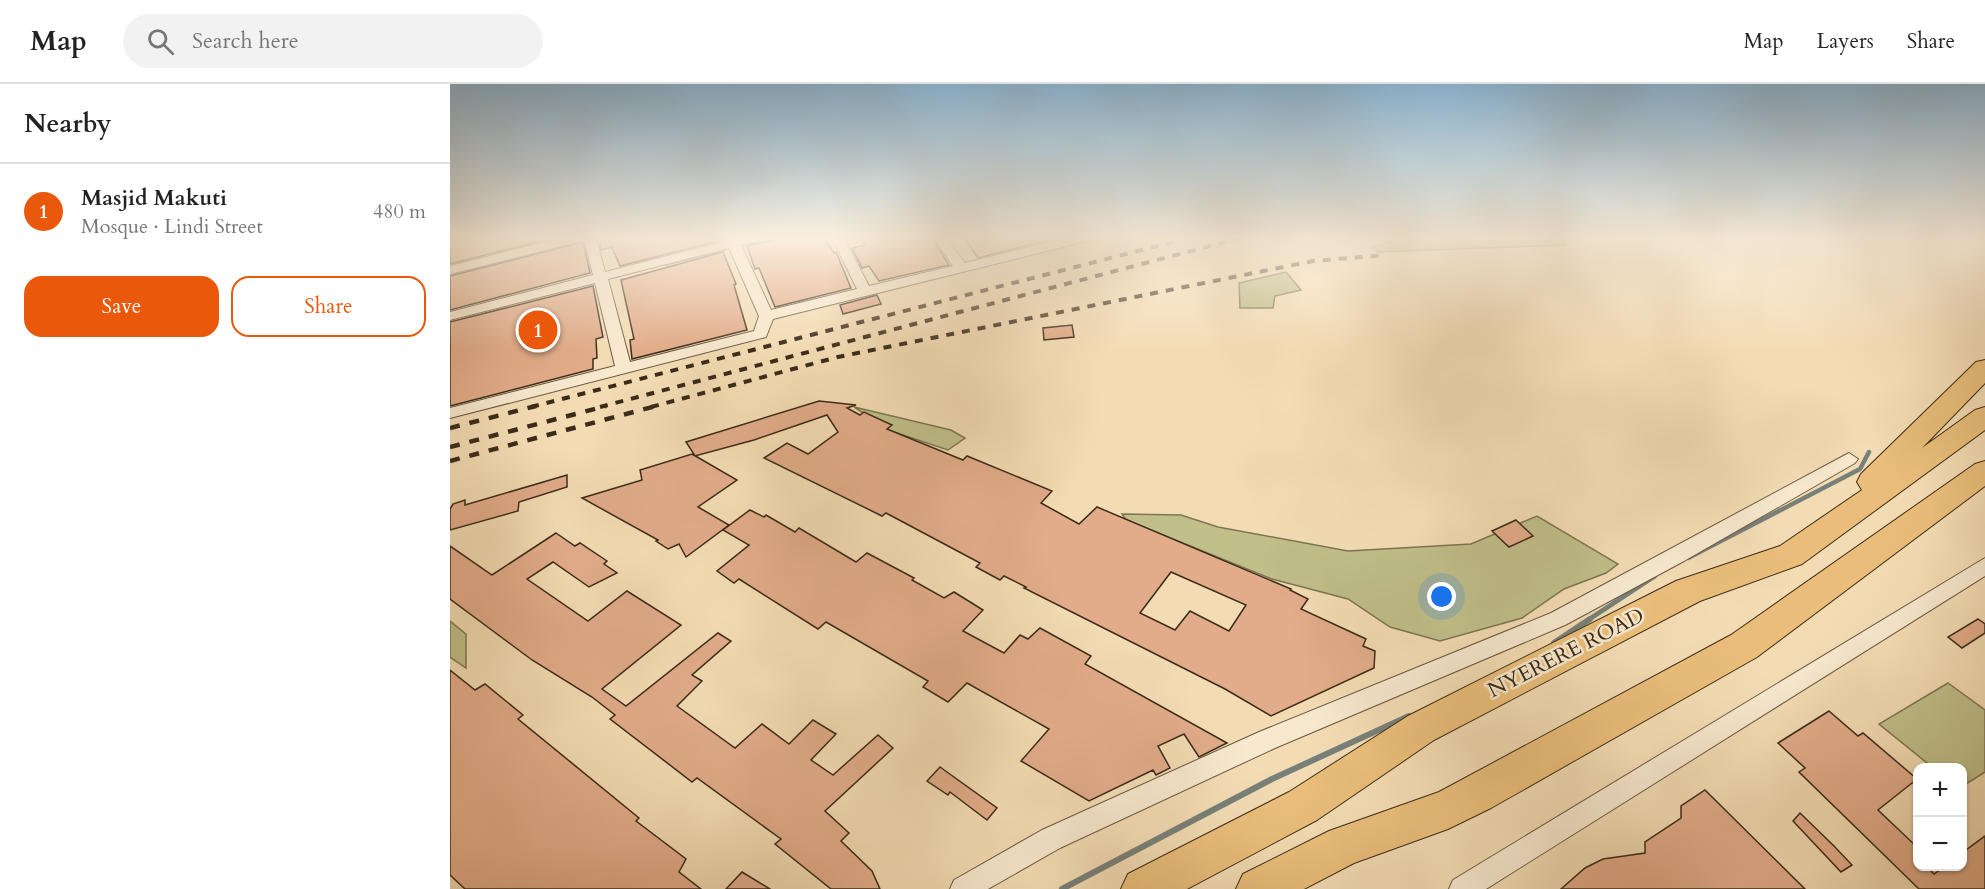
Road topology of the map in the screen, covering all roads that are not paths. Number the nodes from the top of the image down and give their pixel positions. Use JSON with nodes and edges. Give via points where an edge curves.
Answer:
{"nodes":[{"id":1,"x":601,"y":276,"type":"joint"},
{"id":2,"x":748,"y":276,"type":"edge"},
{"id":3,"x":857,"y":276,"type":"edge"},
{"id":4,"x":931,"y":276,"type":"edge"},
{"id":5,"x":865,"y":292,"type":"junction"},
{"id":6,"x":450,"y":316,"type":"edge"},
{"id":7,"x":766,"y":316,"type":"junction"},
{"id":8,"x":1985,"y":368,"type":"edge"},
{"id":9,"x":624,"y":370,"type":"junction"},
{"id":10,"x":450,"y":413,"type":"edge"},
{"id":11,"x":1985,"y":416,"type":"edge"},
{"id":12,"x":1849,"y":459,"type":"dead end"},
{"id":13,"x":1985,"y":471,"type":"edge"},
{"id":14,"x":1985,"y":497,"type":"edge"},
{"id":15,"x":1825,"y":532,"type":"junction"},
{"id":16,"x":1985,"y":566,"type":"edge"},
{"id":17,"x":1822,"y":588,"type":"junction"},
{"id":18,"x":963,"y":889,"type":"edge"},
{"id":19,"x":1143,"y":889,"type":"edge"},
{"id":20,"x":1258,"y":889,"type":"edge"},
{"id":21,"x":1462,"y":889,"type":"edge"}],
"edges":[{"from":1,"to":6,"type":"street"},
{"from":1,"to":9,"type":"street"},
{"from":2,"to":7,"type":"street"},
{"from":3,"to":5,"type":"street"},
{"from":4,"to":5,"type":"street"},
{"from":5,"to":7,"type":"street"},
{"from":7,"to":9,"type":"street","via":[[761,334]]},
{"from":8,"to":15,"type":"highway"},
{"from":9,"to":10,"type":"street"},
{"from":11,"to":15,"type":"highway","name":"NYERERE ROAD"},
{"from":12,"to":18,"type":"street","via":[[1558,619],[1267,740],[1051,839]]},
{"from":13,"to":17,"type":"highway"},
{"from":14,"to":17,"type":"highway"},
{"from":15,"to":19,"type":"highway","name":"NYERERE ROAD","via":[[1791,555],[1688,591],[1420,728],[1303,807]]},
{"from":16,"to":21,"type":"street"},
{"from":17,"to":20,"type":"highway","via":[[1744,646],[1477,794],[1344,846]]}]}
